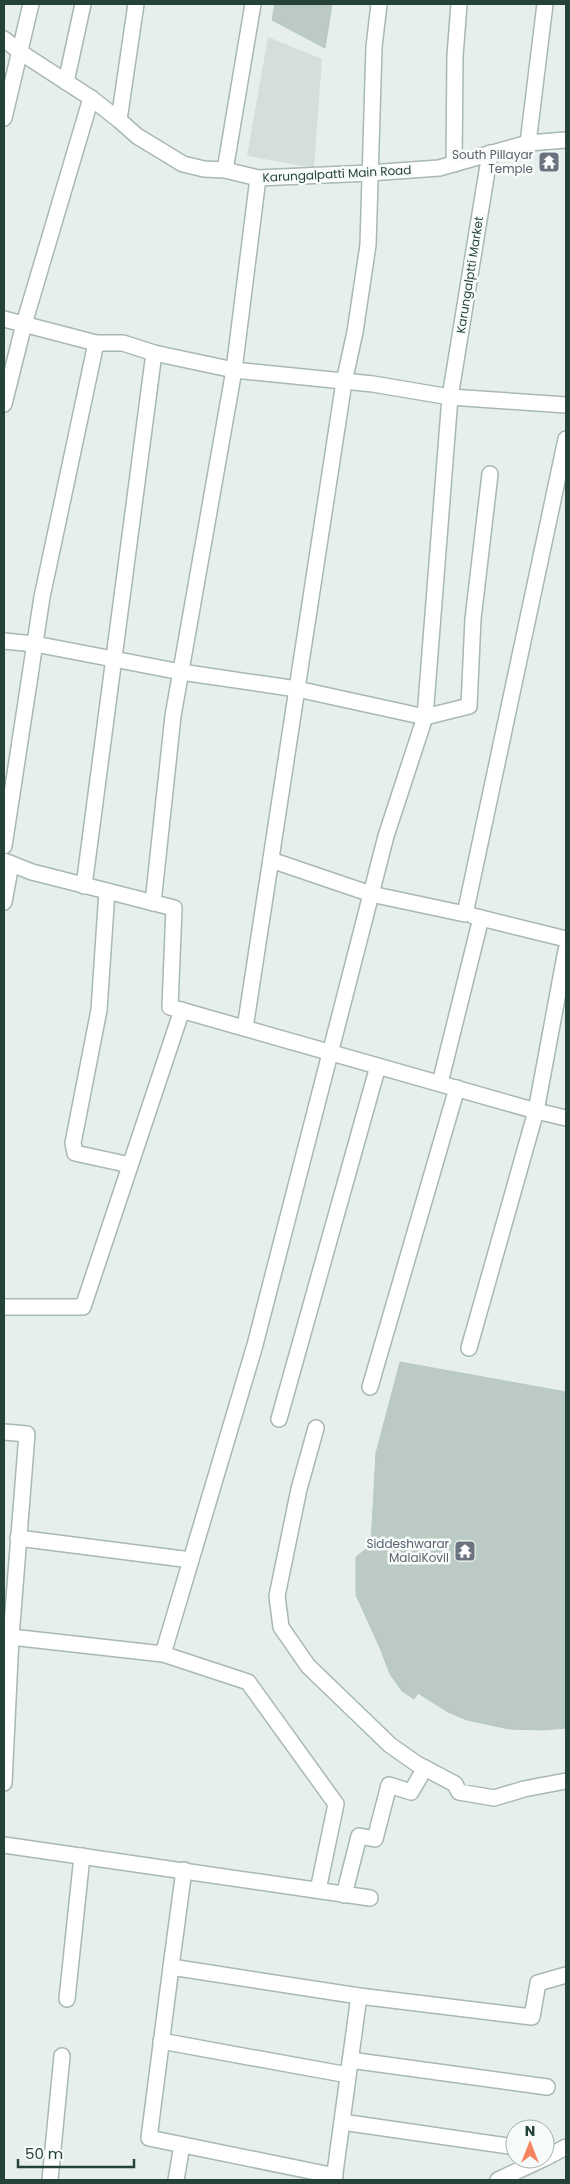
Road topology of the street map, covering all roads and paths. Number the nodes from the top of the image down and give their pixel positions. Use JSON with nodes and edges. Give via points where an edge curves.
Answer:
{"nodes":[{"id":1,"x":30,"y":4,"type":"edge"},
{"id":2,"x":83,"y":4,"type":"edge"},
{"id":3,"x":136,"y":4,"type":"edge"},
{"id":4,"x":253,"y":4,"type":"edge"},
{"id":5,"x":379,"y":4,"type":"edge"},
{"id":6,"x":459,"y":4,"type":"edge"},
{"id":7,"x":545,"y":4,"type":"edge"},
{"id":8,"x":4,"y":39,"type":"edge"},
{"id":9,"x":20,"y":52,"type":"junction"},
{"id":10,"x":66,"y":82,"type":"junction"},
{"id":11,"x":91,"y":98,"type":"junction"},
{"id":12,"x":4,"y":118,"type":"edge"},
{"id":13,"x":120,"y":120,"type":"junction"},
{"id":14,"x":566,"y":140,"type":"edge"},
{"id":15,"x":528,"y":142,"type":"junction"},
{"id":16,"x":490,"y":153,"type":"junction"},
{"id":17,"x":454,"y":164,"type":"junction"},
{"id":18,"x":225,"y":170,"type":"junction"},
{"id":19,"x":369,"y":174,"type":"junction"},
{"id":20,"x":258,"y":178,"type":"junction"},
{"id":21,"x":4,"y":319,"type":"edge"},
{"id":22,"x":24,"y":324,"type":"junction"},
{"id":23,"x":96,"y":343,"type":"junction"},
{"id":24,"x":154,"y":353,"type":"junction"},
{"id":25,"x":234,"y":370,"type":"junction"},
{"id":26,"x":344,"y":382,"type":"junction"},
{"id":27,"x":450,"y":397,"type":"junction"},
{"id":28,"x":4,"y":404,"type":"edge"},
{"id":29,"x":566,"y":405,"type":"edge"},
{"id":30,"x":566,"y":439,"type":"edge"},
{"id":31,"x":490,"y":474,"type":"dead end"},
{"id":32,"x":4,"y":641,"type":"edge"},
{"id":33,"x":35,"y":644,"type":"junction"},
{"id":34,"x":114,"y":659,"type":"junction"},
{"id":35,"x":181,"y":672,"type":"junction"},
{"id":36,"x":297,"y":689,"type":"junction"},
{"id":37,"x":425,"y":717,"type":"junction"},
{"id":38,"x":4,"y":846,"type":"edge"},
{"id":39,"x":271,"y":860,"type":"junction"},
{"id":40,"x":7,"y":862,"type":"edge"},
{"id":41,"x":84,"y":886,"type":"junction"},
{"id":42,"x":107,"y":891,"type":"junction"},
{"id":43,"x":371,"y":894,"type":"junction"},
{"id":44,"x":4,"y":902,"type":"edge"},
{"id":45,"x":153,"y":903,"type":"junction"},
{"id":46,"x":465,"y":914,"type":"junction"},
{"id":47,"x":481,"y":918,"type":"junction"},
{"id":48,"x":566,"y":939,"type":"edge"},
{"id":49,"x":566,"y":950,"type":"edge"},
{"id":50,"x":182,"y":1010,"type":"junction"},
{"id":51,"x":245,"y":1028,"type":"junction"},
{"id":52,"x":330,"y":1052,"type":"junction"},
{"id":53,"x":378,"y":1066,"type":"junction"},
{"id":54,"x":440,"y":1083,"type":"junction"},
{"id":55,"x":457,"y":1088,"type":"junction"},
{"id":56,"x":536,"y":1111,"type":"junction"},
{"id":57,"x":566,"y":1118,"type":"edge"},
{"id":58,"x":130,"y":1166,"type":"junction"},
{"id":59,"x":4,"y":1307,"type":"edge"},
{"id":60,"x":469,"y":1348,"type":"dead end"},
{"id":61,"x":370,"y":1388,"type":"dead end"},
{"id":62,"x":279,"y":1419,"type":"dead end"},
{"id":63,"x":316,"y":1428,"type":"dead end"},
{"id":64,"x":4,"y":1432,"type":"edge"},
{"id":65,"x":18,"y":1538,"type":"junction"},
{"id":66,"x":191,"y":1560,"type":"junction"},
{"id":67,"x":11,"y":1636,"type":"junction"},
{"id":68,"x":163,"y":1654,"type":"junction"},
{"id":69,"x":4,"y":1763,"type":"edge"},
{"id":70,"x":425,"y":1768,"type":"junction"},
{"id":71,"x":566,"y":1780,"type":"edge"},
{"id":72,"x":4,"y":1783,"type":"edge"},
{"id":73,"x":4,"y":1845,"type":"edge"},
{"id":74,"x":82,"y":1856,"type":"junction"},
{"id":75,"x":184,"y":1870,"type":"junction"},
{"id":76,"x":318,"y":1890,"type":"junction"},
{"id":77,"x":344,"y":1894,"type":"junction"},
{"id":78,"x":370,"y":1898,"type":"dead end"},
{"id":79,"x":170,"y":1967,"type":"junction"},
{"id":80,"x":566,"y":1975,"type":"edge"},
{"id":81,"x":359,"y":1996,"type":"junction"},
{"id":82,"x":67,"y":1999,"type":"dead end"},
{"id":83,"x":161,"y":2041,"type":"junction"},
{"id":84,"x":62,"y":2056,"type":"dead end"},
{"id":85,"x":349,"y":2068,"type":"junction"},
{"id":86,"x":546,"y":2088,"type":"dead end"},
{"id":87,"x":342,"y":2122,"type":"junction"},
{"id":88,"x":182,"y":2145,"type":"junction"},
{"id":89,"x":505,"y":2146,"type":"edge"},
{"id":90,"x":566,"y":2147,"type":"edge"},
{"id":91,"x":555,"y":2153,"type":"edge"},
{"id":92,"x":522,"y":2169,"type":"edge"},
{"id":93,"x":335,"y":2178,"type":"edge"},
{"id":94,"x":50,"y":2180,"type":"edge"},
{"id":95,"x":176,"y":2180,"type":"edge"},
{"id":96,"x":498,"y":2180,"type":"edge"}],
"edges":[{"from":1,"to":9,"type":"street"},
{"from":2,"to":10,"type":"street"},
{"from":3,"to":13,"type":"street"},
{"from":4,"to":18,"type":"street"},
{"from":5,"to":19,"type":"street"},
{"from":6,"to":17,"type":"street"},
{"from":7,"to":15,"type":"street"},
{"from":8,"to":9,"type":"street"},
{"from":9,"to":10,"type":"street","name":"Karungalpatti Main Road"},
{"from":9,"to":12,"type":"street"},
{"from":10,"to":11,"type":"street","name":"Karungalpatti Main Road"},
{"from":11,"to":13,"type":"street","name":"Karungalpatti Main Road"},
{"from":11,"to":22,"type":"street"},
{"from":13,"to":18,"type":"street","name":"Karungalpatti Main Road","via":[[137,136],[183,164]]},
{"from":14,"to":15,"type":"street","name":"Karungalpatti Main Road"},
{"from":15,"to":16,"type":"street","name":"Karungalpatti Main Road"},
{"from":16,"to":17,"type":"street","name":"Karungalpatti Main Road"},
{"from":16,"to":27,"type":"street","name":"Karungalptti Market"},
{"from":17,"to":19,"type":"street","name":"Karungalpatti Main Road"},
{"from":18,"to":20,"type":"street","name":"Karungalpatti Main Road"},
{"from":19,"to":20,"type":"street","name":"Karungalpatti Main Road"},
{"from":19,"to":26,"type":"street","via":[[368,245]]},
{"from":20,"to":25,"type":"street"},
{"from":21,"to":22,"type":"street"},
{"from":22,"to":23,"type":"street"},
{"from":22,"to":28,"type":"street"},
{"from":23,"to":24,"type":"street","via":[[122,343]]},
{"from":23,"to":33,"type":"street"},
{"from":24,"to":25,"type":"street"},
{"from":24,"to":34,"type":"street"},
{"from":25,"to":26,"type":"street"},
{"from":25,"to":35,"type":"street"},
{"from":26,"to":27,"type":"street"},
{"from":26,"to":36,"type":"street"},
{"from":27,"to":29,"type":"street"},
{"from":27,"to":37,"type":"street","name":"Karungalptti Market"},
{"from":30,"to":46,"type":"street"},
{"from":31,"to":37,"type":"street","via":[[473,619],[469,706]]},
{"from":32,"to":33,"type":"street"},
{"from":33,"to":34,"type":"street"},
{"from":33,"to":38,"type":"street"},
{"from":34,"to":35,"type":"street"},
{"from":34,"to":41,"type":"street"},
{"from":35,"to":36,"type":"street"},
{"from":35,"to":45,"type":"street","via":[[173,716]]},
{"from":36,"to":37,"type":"street"},
{"from":36,"to":39,"type":"street"},
{"from":37,"to":43,"type":"street","name":"Karungalptti Market","via":[[386,836]]},
{"from":39,"to":43,"type":"street"},
{"from":39,"to":51,"type":"street"},
{"from":40,"to":41,"type":"street"},
{"from":40,"to":44,"type":"street"},
{"from":41,"to":42,"type":"street"},
{"from":42,"to":45,"type":"street"},
{"from":42,"to":58,"type":"street","via":[[99,1010],[73,1142],[75,1153]]},
{"from":43,"to":46,"type":"street"},
{"from":43,"to":52,"type":"street","name":"Karungalptti Market"},
{"from":45,"to":50,"type":"street","via":[[174,908],[170,1007]]},
{"from":46,"to":47,"type":"street"},
{"from":47,"to":48,"type":"street"},
{"from":47,"to":54,"type":"street"},
{"from":49,"to":56,"type":"street"},
{"from":50,"to":51,"type":"street"},
{"from":50,"to":58,"type":"street"},
{"from":51,"to":52,"type":"street"},
{"from":52,"to":53,"type":"street"},
{"from":52,"to":66,"type":"street","name":"Karungalptti Market","via":[[255,1345]]},
{"from":53,"to":54,"type":"street"},
{"from":53,"to":62,"type":"street"},
{"from":54,"to":55,"type":"street"},
{"from":55,"to":56,"type":"street"},
{"from":55,"to":61,"type":"street"},
{"from":56,"to":57,"type":"street"},
{"from":56,"to":60,"type":"street"},
{"from":58,"to":59,"type":"street","via":[[83,1307]]},
{"from":63,"to":70,"type":"street","via":[[299,1489],[277,1596],[281,1627],[308,1666],[390,1745]]},
{"from":64,"to":65,"type":"street","via":[[27,1434]]},
{"from":65,"to":66,"type":"street"},
{"from":65,"to":67,"type":"street"},
{"from":66,"to":68,"type":"street","name":"Karungalptti Market"},
{"from":67,"to":68,"type":"street"},
{"from":67,"to":69,"type":"street"},
{"from":68,"to":76,"type":"street","via":[[248,1682],[336,1804]]},
{"from":69,"to":72,"type":"street"},
{"from":70,"to":71,"type":"street","via":[[455,1784],[459,1792],[494,1798]]},
{"from":70,"to":77,"type":"street","via":[[411,1792],[389,1785],[375,1839],[359,1836]]},
{"from":73,"to":74,"type":"street"},
{"from":74,"to":75,"type":"street"},
{"from":74,"to":82,"type":"street"},
{"from":75,"to":76,"type":"street"},
{"from":75,"to":79,"type":"street"},
{"from":76,"to":77,"type":"street"},
{"from":77,"to":78,"type":"street"},
{"from":79,"to":81,"type":"street"},
{"from":79,"to":83,"type":"street"},
{"from":80,"to":81,"type":"street","via":[[538,1983],[532,2017]]},
{"from":81,"to":85,"type":"street"},
{"from":83,"to":85,"type":"street"},
{"from":83,"to":88,"type":"street","via":[[150,2138]]},
{"from":84,"to":94,"type":"street"},
{"from":85,"to":86,"type":"street"},
{"from":85,"to":87,"type":"street"},
{"from":87,"to":89,"type":"street"},
{"from":87,"to":93,"type":"street"},
{"from":88,"to":93,"type":"street"},
{"from":88,"to":95,"type":"street"},
{"from":90,"to":91,"type":"street"},
{"from":92,"to":96,"type":"street"}]}
